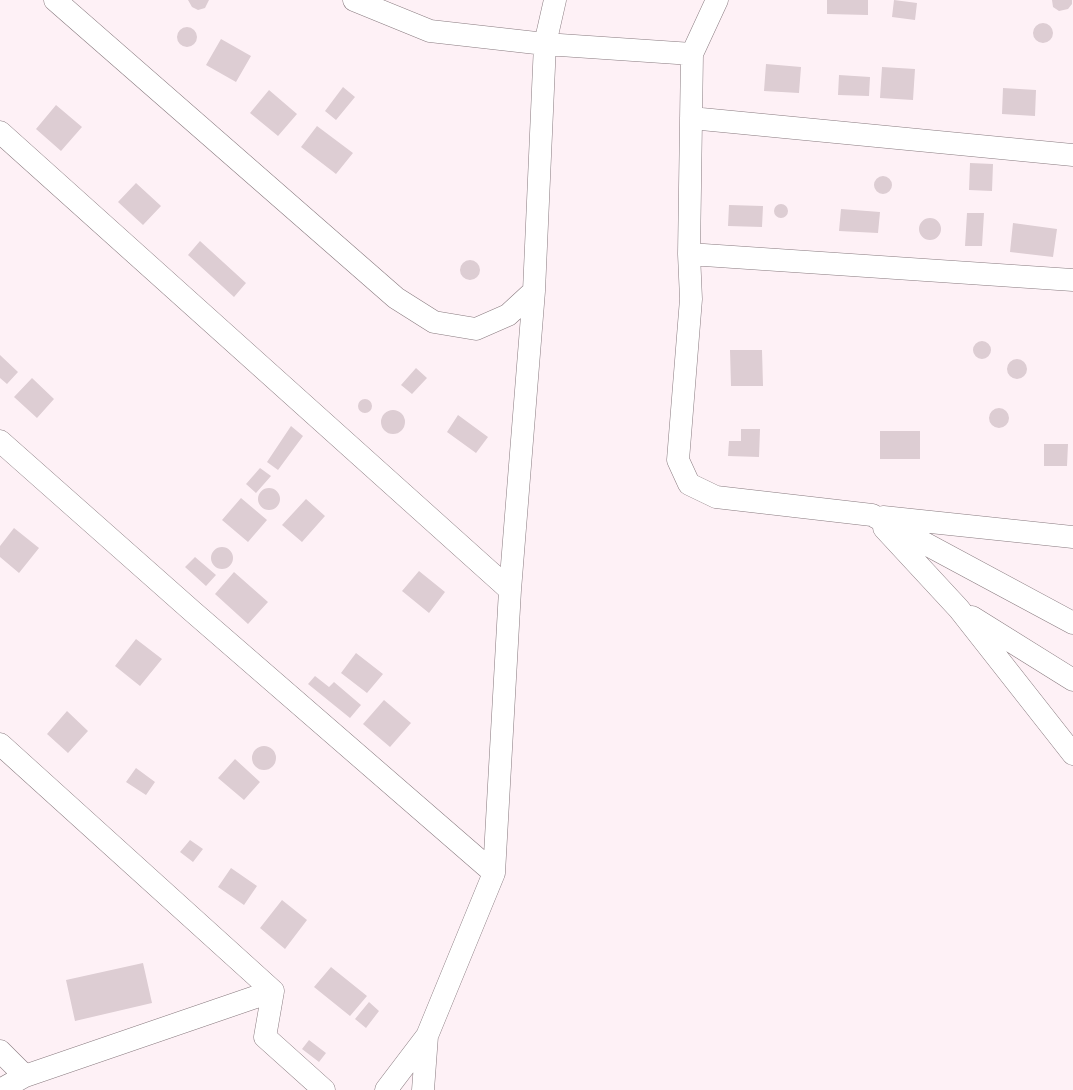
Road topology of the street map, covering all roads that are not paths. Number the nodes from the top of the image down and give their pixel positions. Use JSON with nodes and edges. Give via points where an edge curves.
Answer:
{"nodes":[{"id":1,"x":55,"y":0,"type":"edge"},
{"id":2,"x":354,"y":0,"type":"edge"},
{"id":3,"x":555,"y":0,"type":"edge"},
{"id":4,"x":717,"y":0,"type":"edge"},
{"id":5,"x":545,"y":44,"type":"junction"},
{"id":6,"x":692,"y":54,"type":"junction"},
{"id":7,"x":691,"y":118,"type":"junction"},
{"id":8,"x":0,"y":132,"type":"edge"},
{"id":9,"x":1073,"y":155,"type":"edge"},
{"id":10,"x":689,"y":254,"type":"junction"},
{"id":11,"x":1073,"y":280,"type":"edge"},
{"id":12,"x":534,"y":291,"type":"junction"},
{"id":13,"x":0,"y":440,"type":"edge"},
{"id":14,"x":872,"y":516,"type":"junction"},
{"id":15,"x":1073,"y":537,"type":"edge"},
{"id":16,"x":510,"y":590,"type":"junction"},
{"id":17,"x":959,"y":609,"type":"junction"},
{"id":18,"x":1073,"y":623,"type":"edge"},
{"id":19,"x":1073,"y":680,"type":"edge"},
{"id":20,"x":1029,"y":698,"type":"junction"},
{"id":21,"x":1073,"y":728,"type":"edge"},
{"id":22,"x":0,"y":744,"type":"edge"},
{"id":23,"x":1073,"y":754,"type":"edge"},
{"id":24,"x":494,"y":873,"type":"junction"},
{"id":25,"x":273,"y":991,"type":"junction"},
{"id":26,"x":427,"y":1036,"type":"junction"},
{"id":27,"x":0,"y":1051,"type":"edge"},
{"id":28,"x":25,"y":1076,"type":"junction"},
{"id":29,"x":0,"y":1090,"type":"edge"},
{"id":30,"x":324,"y":1090,"type":"edge"},
{"id":31,"x":386,"y":1090,"type":"edge"},
{"id":32,"x":423,"y":1090,"type":"edge"}],
"edges":[{"from":1,"to":12,"type":"street","via":[[396,298],[434,322],[476,329],[508,315]]},
{"from":2,"to":5,"type":"street","via":[[430,31]]},
{"from":3,"to":5,"type":"street"},
{"from":4,"to":6,"type":"street"},
{"from":5,"to":6,"type":"street"},
{"from":5,"to":12,"type":"street"},
{"from":6,"to":7,"type":"street"},
{"from":7,"to":9,"type":"street"},
{"from":7,"to":10,"type":"street"},
{"from":8,"to":16,"type":"street"},
{"from":10,"to":11,"type":"street"},
{"from":10,"to":14,"type":"street","via":[[691,299],[678,460],[689,484],[716,497]]},
{"from":12,"to":16,"type":"street"},
{"from":13,"to":24,"type":"street","via":[[192,611]]},
{"from":14,"to":15,"type":"street"},
{"from":14,"to":17,"type":"street"},
{"from":14,"to":18,"type":"street"},
{"from":16,"to":24,"type":"street"},
{"from":17,"to":19,"type":"street"},
{"from":17,"to":20,"type":"street"},
{"from":20,"to":21,"type":"street"},
{"from":20,"to":23,"type":"street"},
{"from":22,"to":25,"type":"street"},
{"from":24,"to":26,"type":"street"},
{"from":25,"to":28,"type":"street"},
{"from":25,"to":30,"type":"street","via":[[265,1037]]},
{"from":26,"to":31,"type":"street"},
{"from":26,"to":32,"type":"street"},
{"from":27,"to":28,"type":"street"},
{"from":28,"to":29,"type":"street"}]}
